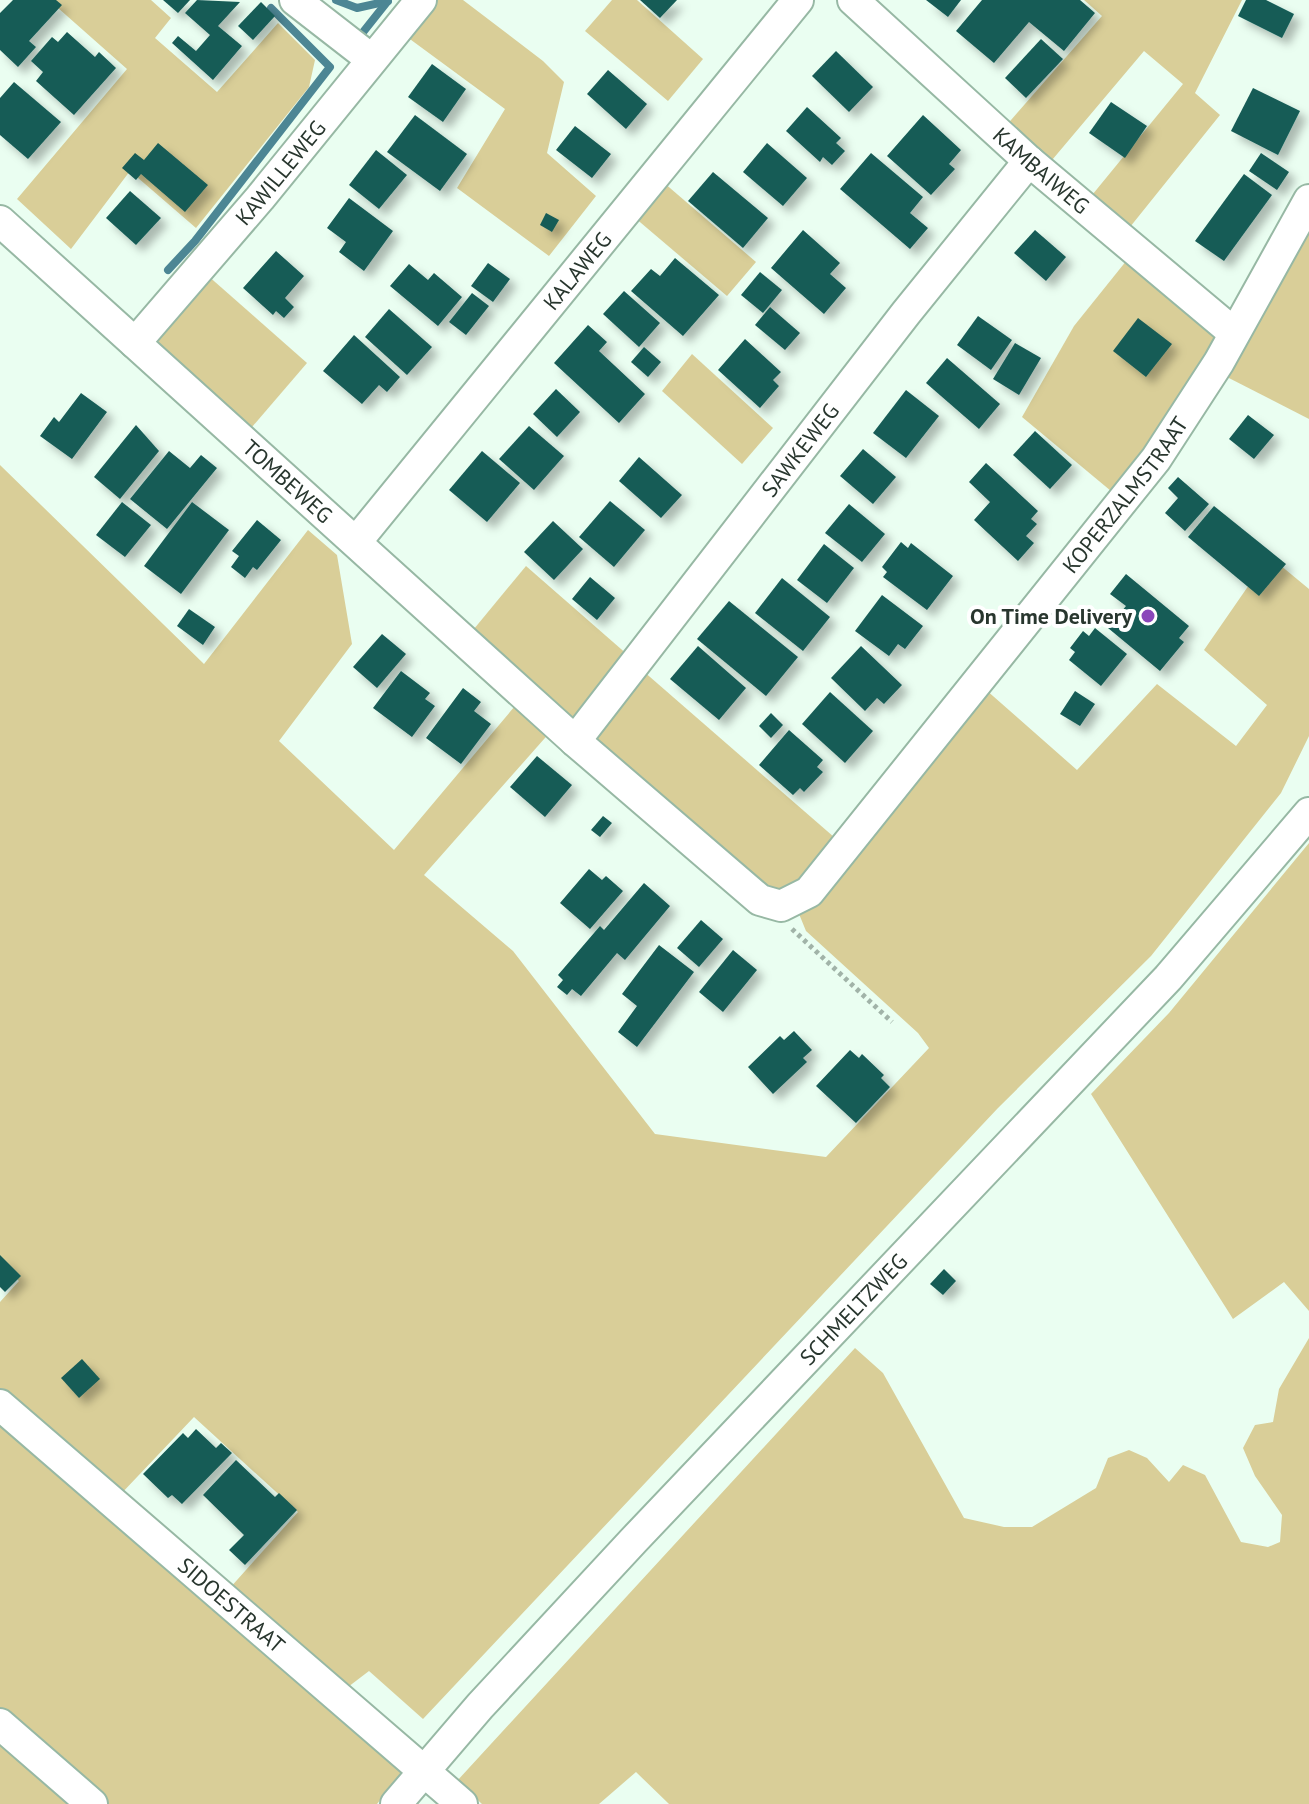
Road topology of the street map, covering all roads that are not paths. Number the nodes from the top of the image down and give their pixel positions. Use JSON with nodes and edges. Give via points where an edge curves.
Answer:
{"nodes":[{"id":1,"x":295,"y":0,"type":"edge"},
{"id":2,"x":421,"y":0,"type":"edge"},
{"id":3,"x":798,"y":0,"type":"edge"},
{"id":4,"x":853,"y":0,"type":"edge"},
{"id":5,"x":371,"y":59,"type":"junction"},
{"id":6,"x":1029,"y":161,"type":"junction"},
{"id":7,"x":1309,"y":200,"type":"edge"},
{"id":8,"x":0,"y":221,"type":"edge"},
{"id":9,"x":1234,"y":333,"type":"junction"},
{"id":10,"x":135,"y":343,"type":"junction"},
{"id":11,"x":356,"y":542,"type":"junction"},
{"id":12,"x":575,"y":741,"type":"junction"},
{"id":13,"x":1309,"y":813,"type":"edge"},
{"id":14,"x":781,"y":906,"type":"joint"},
{"id":15,"x":0,"y":1405,"type":"edge"},
{"id":16,"x":0,"y":1724,"type":"edge"},
{"id":17,"x":426,"y":1771,"type":"junction"},
{"id":18,"x":92,"y":1804,"type":"edge"},
{"id":19,"x":396,"y":1804,"type":"edge"},
{"id":20,"x":462,"y":1804,"type":"edge"}],
"edges":[{"from":1,"to":5,"type":"street"},
{"from":2,"to":5,"type":"street","name":"KAWILLEWEG"},
{"from":3,"to":11,"type":"street","name":"KALAWEG"},
{"from":4,"to":6,"type":"street","name":"KAMBAIWEG"},
{"from":5,"to":10,"type":"street","name":"KAWILLEWEG"},
{"from":6,"to":9,"type":"street","name":"KAMBAIWEG"},
{"from":6,"to":12,"type":"street","name":"SAWKEWEG"},
{"from":7,"to":9,"type":"street","name":"KOPERZALMSTRAAT"},
{"from":8,"to":10,"type":"street","name":"TOMBEWEG"},
{"from":9,"to":14,"type":"street","name":"KOPERZALMSTRAAT","via":[[1156,459],[809,892]]},
{"from":10,"to":11,"type":"street","name":"TOMBEWEG"},
{"from":11,"to":12,"type":"street","name":"TOMBEWEG"},
{"from":12,"to":14,"type":"street","name":"TOMBEWEG","via":[[760,900]]},
{"from":13,"to":17,"type":"street","name":"SCHMELTZWEG","via":[[1168,978],[634,1540]]},
{"from":15,"to":17,"type":"street","name":"SIDOESTRAAT"},
{"from":16,"to":18,"type":"street"},
{"from":17,"to":19,"type":"street","name":"SCHMELTZWEG"},
{"from":17,"to":20,"type":"street","name":"SIDOESTRAAT"}]}
